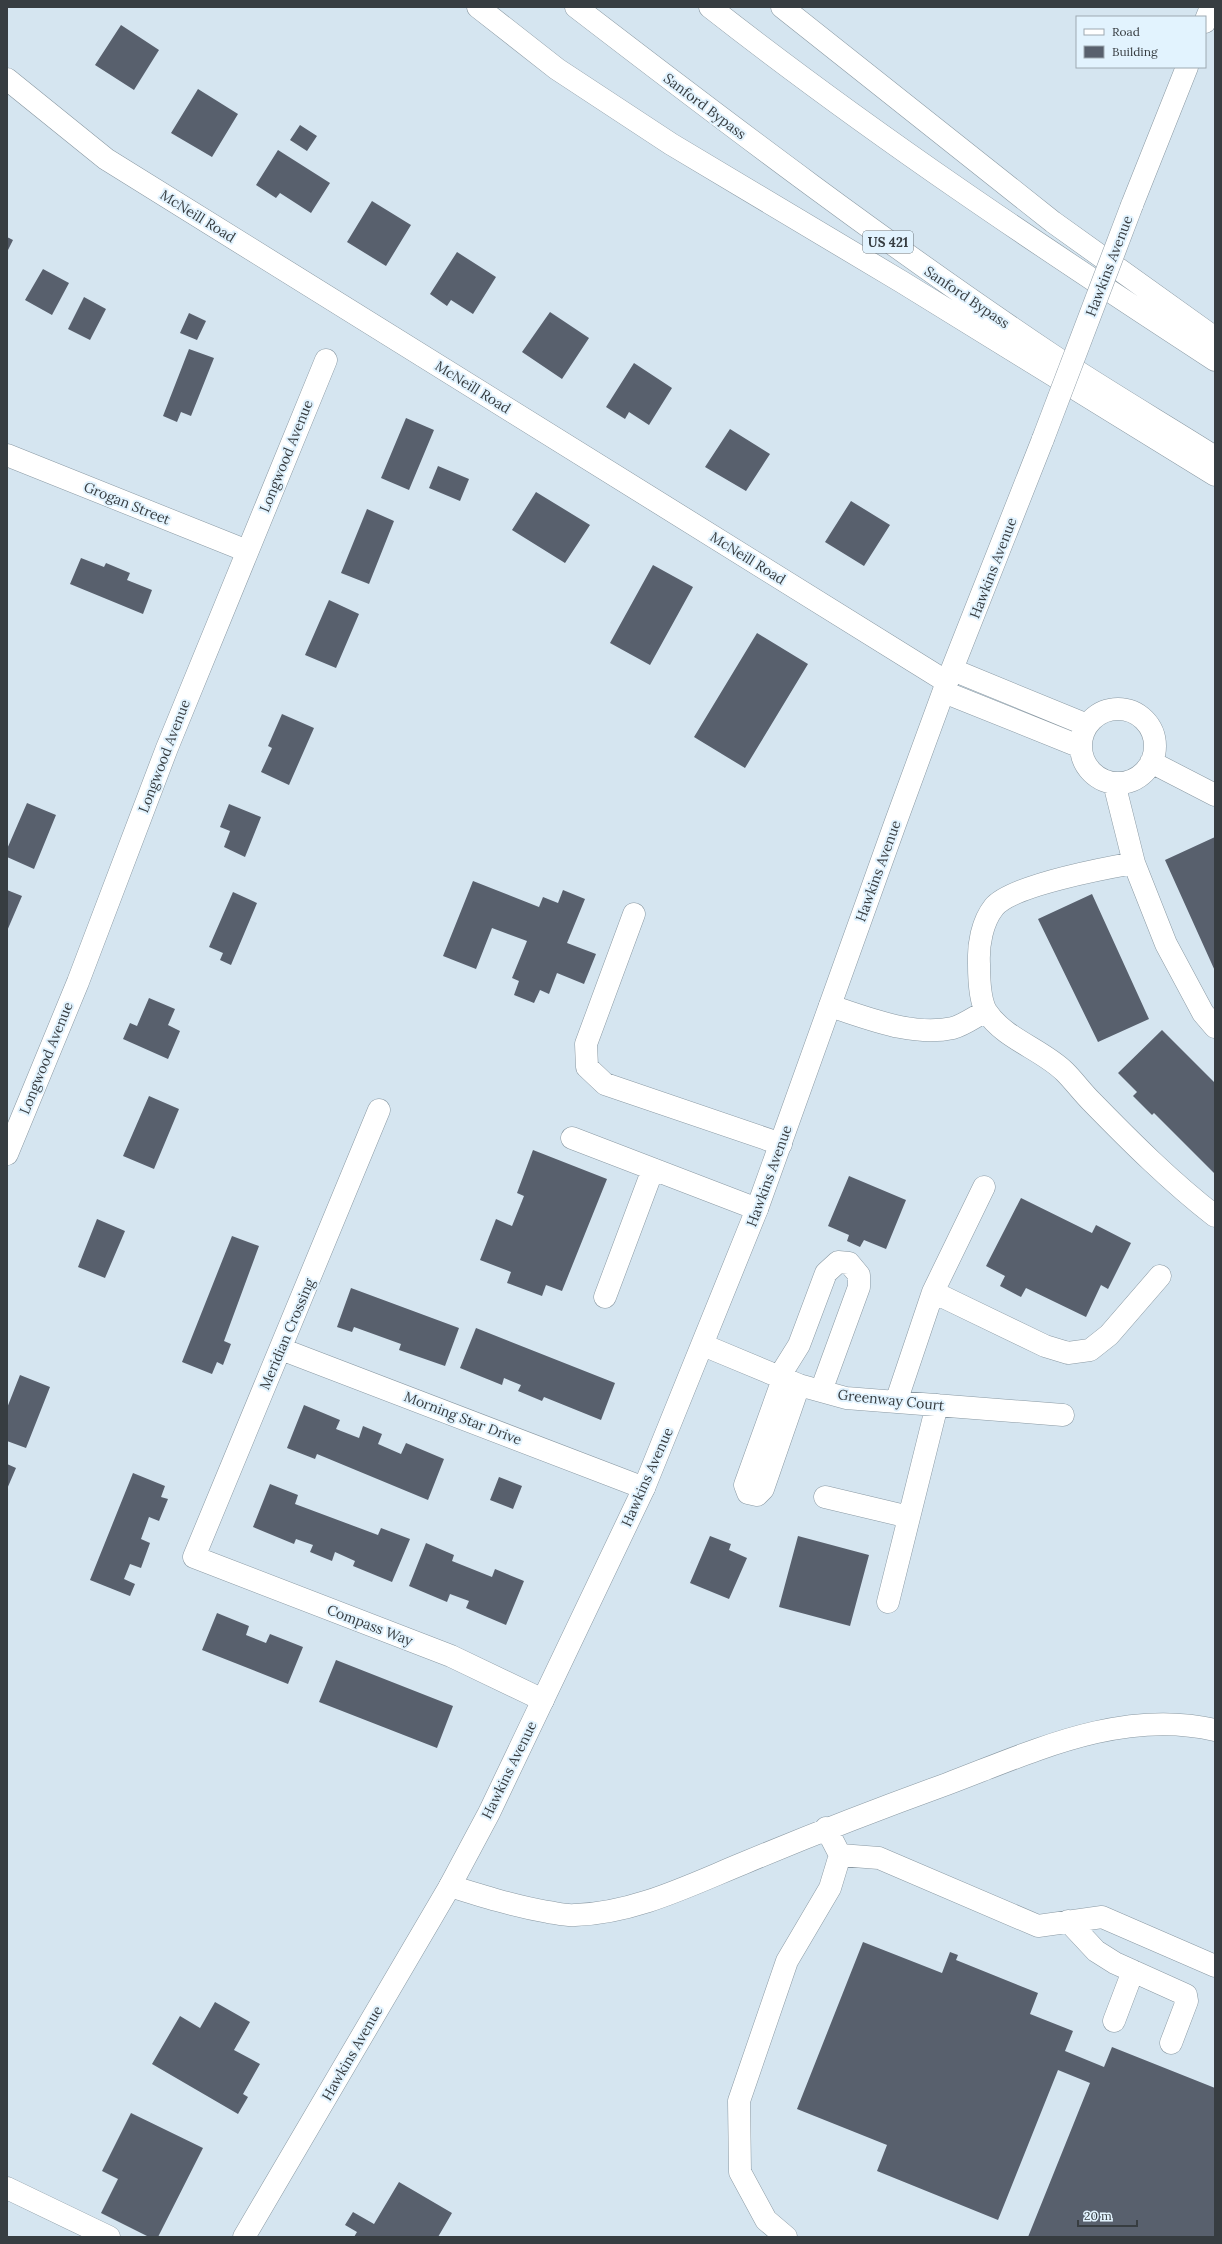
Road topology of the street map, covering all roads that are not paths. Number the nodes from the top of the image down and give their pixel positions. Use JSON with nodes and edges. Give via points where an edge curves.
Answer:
{"nodes":[{"id":1,"x":478,"y":7,"type":"edge"},
{"id":2,"x":576,"y":7,"type":"edge"},
{"id":3,"x":710,"y":7,"type":"edge"},
{"id":4,"x":782,"y":7,"type":"edge"},
{"id":5,"x":1211,"y":7,"type":"edge"},
{"id":6,"x":1206,"y":20,"type":"edge"},
{"id":7,"x":1187,"y":68,"type":"edge"},
{"id":8,"x":7,"y":79,"type":"edge"},
{"id":9,"x":1215,"y":338,"type":"edge"},
{"id":10,"x":326,"y":360,"type":"dead end"},
{"id":11,"x":1215,"y":360,"type":"edge"},
{"id":12,"x":7,"y":455,"type":"edge"},
{"id":13,"x":1215,"y":457,"type":"edge"},
{"id":14,"x":1215,"y":475,"type":"edge"},
{"id":15,"x":247,"y":551,"type":"junction"},
{"id":16,"x":948,"y":682,"type":"junction"},
{"id":17,"x":1087,"y":725,"type":"junction"},
{"id":18,"x":1081,"y":747,"type":"junction"},
{"id":19,"x":1151,"y":762,"type":"junction"},
{"id":20,"x":1114,"y":783,"type":"junction"},
{"id":21,"x":1215,"y":795,"type":"edge"},
{"id":22,"x":1134,"y":863,"type":"junction"},
{"id":23,"x":634,"y":914,"type":"dead end"},
{"id":24,"x":830,"y":1006,"type":"junction"},
{"id":25,"x":986,"y":1011,"type":"junction"},
{"id":26,"x":1215,"y":1027,"type":"edge"},
{"id":27,"x":379,"y":1110,"type":"dead end"},
{"id":28,"x":572,"y":1138,"type":"dead end"},
{"id":29,"x":781,"y":1144,"type":"junction"},
{"id":30,"x":7,"y":1154,"type":"edge"},
{"id":31,"x":653,"y":1169,"type":"junction"},
{"id":32,"x":984,"y":1187,"type":"dead end"},
{"id":33,"x":757,"y":1209,"type":"junction"},
{"id":34,"x":1215,"y":1216,"type":"edge"},
{"id":35,"x":1160,"y":1276,"type":"dead end"},
{"id":36,"x":933,"y":1292,"type":"junction"},
{"id":37,"x":605,"y":1297,"type":"dead end"},
{"id":38,"x":703,"y":1345,"type":"junction"},
{"id":39,"x":281,"y":1349,"type":"junction"},
{"id":40,"x":787,"y":1380,"type":"junction"},
{"id":41,"x":821,"y":1391,"type":"junction"},
{"id":42,"x":896,"y":1402,"type":"junction"},
{"id":43,"x":937,"y":1405,"type":"junction"},
{"id":44,"x":1063,"y":1415,"type":"dead end"},
{"id":45,"x":644,"y":1488,"type":"junction"},
{"id":46,"x":825,"y":1497,"type":"dead end"},
{"id":47,"x":910,"y":1517,"type":"junction"},
{"id":48,"x":194,"y":1557,"type":"joint"},
{"id":49,"x":888,"y":1602,"type":"dead end"},
{"id":50,"x":543,"y":1700,"type":"junction"},
{"id":51,"x":1215,"y":1730,"type":"edge"},
{"id":52,"x":826,"y":1828,"type":"junction"},
{"id":53,"x":840,"y":1855,"type":"junction"},
{"id":54,"x":450,"y":1886,"type":"junction"},
{"id":55,"x":1068,"y":1921,"type":"junction"},
{"id":56,"x":1215,"y":1966,"type":"edge"},
{"id":57,"x":1133,"y":1971,"type":"junction"},
{"id":58,"x":1114,"y":2020,"type":"dead end"},
{"id":59,"x":1171,"y":2043,"type":"dead end"},
{"id":60,"x":7,"y":2188,"type":"edge"},
{"id":61,"x":108,"y":2237,"type":"edge"},
{"id":62,"x":244,"y":2237,"type":"edge"},
{"id":63,"x":786,"y":2237,"type":"edge"}],
"edges":[{"from":1,"to":14,"type":"main road","via":[[557,69],[671,144],[902,282]]},
{"from":2,"to":13,"type":"main road","name":"Sanford Bypass","number":"US 421","via":[[737,131],[908,256],[1053,356]]},
{"from":3,"to":11,"type":"main road","via":[[890,141],[1034,242]]},
{"from":4,"to":9,"type":"main road","via":[[1053,222]]},
{"from":5,"to":6,"type":"main road"},
{"from":7,"to":16,"type":"main road","name":"Hawkins Avenue","bridge":true},
{"from":8,"to":16,"type":"main road","name":"McNeill Road","via":[[106,159]]},
{"from":10,"to":15,"type":"main road","name":"Longwood Avenue"},
{"from":12,"to":15,"type":"main road","name":"Grogan Street"},
{"from":15,"to":30,"type":"main road","name":"Longwood Avenue","via":[[167,748],[78,982]]},
{"from":16,"to":17,"type":"main road"},
{"from":16,"to":18,"type":"main road"},
{"from":16,"to":24,"type":"main road","name":"Hawkins Avenue"},
{"from":17,"to":18,"type":"main road"},
{"from":17,"to":19,"type":"main road","via":[[1096,716],[1118,709],[1139,716],[1148,724],[1153,735],[1155,746]]},
{"from":18,"to":20,"type":"main road","via":[[1084,762],[1091,772],[1102,780]]},
{"from":19,"to":20,"type":"main road","via":[[1139,777],[1127,782]]},
{"from":19,"to":21,"type":"main road"},
{"from":20,"to":22,"type":"main road"},
{"from":22,"to":25,"type":"main road","via":[[1083,872],[1017,893],[995,906],[986,921],[978,949],[979,982]]},
{"from":22,"to":26,"type":"main road","via":[[1166,944],[1203,1013]]},
{"from":23,"to":29,"type":"main road","via":[[586,1044],[586,1067],[605,1084]]},
{"from":24,"to":25,"type":"main road","via":[[884,1023],[928,1031],[954,1028]]},
{"from":24,"to":29,"type":"main road","name":"Hawkins Avenue"},
{"from":25,"to":34,"type":"main road","via":[[1003,1028],[1064,1071],[1091,1101],[1187,1194]]},
{"from":27,"to":39,"type":"main road","name":"Meridian Crossing"},
{"from":28,"to":31,"type":"main road"},
{"from":29,"to":33,"type":"main road","name":"Hawkins Avenue"},
{"from":31,"to":33,"type":"main road"},
{"from":31,"to":37,"type":"main road"},
{"from":32,"to":36,"type":"main road"},
{"from":33,"to":38,"type":"main road","name":"Hawkins Avenue"},
{"from":35,"to":36,"type":"main road","via":[[1109,1335],[1090,1350],[1068,1354],[1045,1346]]},
{"from":36,"to":42,"type":"main road"},
{"from":38,"to":40,"type":"main road","name":"Greenway Court"},
{"from":38,"to":45,"type":"main road","name":"Hawkins Avenue"},
{"from":39,"to":45,"type":"main road","name":"Morning Star Drive"},
{"from":39,"to":48,"type":"main road","name":"Meridian Crossing"},
{"from":40,"to":41,"type":"main road","name":"Greenway Court"},
{"from":40,"to":41,"type":"main road","via":[[826,1273],[838,1262],[849,1263],[859,1275],[858,1288]]},
{"from":41,"to":42,"type":"main road","name":"Greenway Court","via":[[846,1398]]},
{"from":42,"to":43,"type":"main road","name":"Greenway Court"},
{"from":43,"to":44,"type":"main road","name":"Greenway Court"},
{"from":43,"to":47,"type":"main road"},
{"from":45,"to":50,"type":"main road","name":"Hawkins Avenue"},
{"from":46,"to":47,"type":"main road"},
{"from":47,"to":49,"type":"main road"},
{"from":48,"to":50,"type":"main road","name":"Compass Way","via":[[451,1656]]},
{"from":50,"to":54,"type":"main road","name":"Hawkins Avenue"},
{"from":51,"to":52,"type":"main road","via":[[1200,1726],[1162,1725],[1121,1727],[1090,1733]]},
{"from":52,"to":53,"type":"main road"},
{"from":52,"to":54,"type":"main road","via":[[668,1894],[612,1912],[566,1915],[523,1908]]},
{"from":53,"to":55,"type":"main road","via":[[879,1858],[1038,1926]]},
{"from":53,"to":63,"type":"main road","via":[[830,1888],[787,1961],[739,2101],[740,2172],[766,2220]]},
{"from":54,"to":62,"type":"main road","name":"Hawkins Avenue"},
{"from":55,"to":56,"type":"main road","via":[[1102,1917]]},
{"from":55,"to":57,"type":"main road","via":[[1096,1951]]},
{"from":57,"to":58,"type":"main road"},
{"from":57,"to":59,"type":"main road","via":[[1186,1995],[1187,2001]]},
{"from":60,"to":61,"type":"main road"}]}
